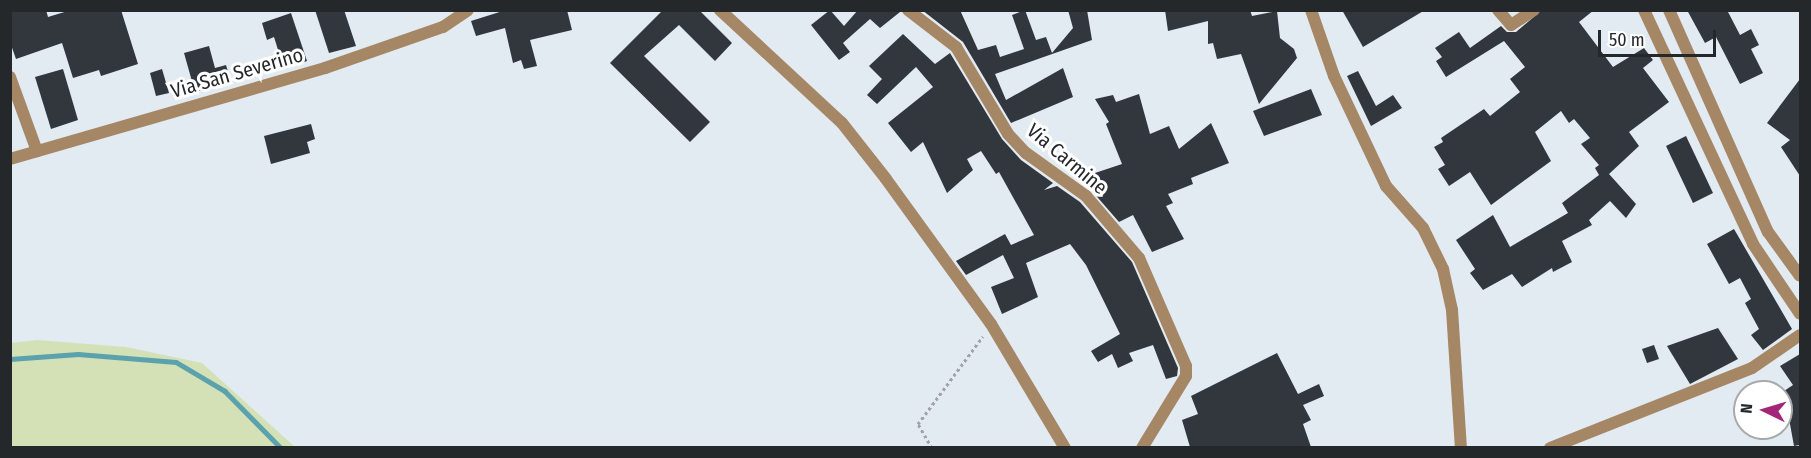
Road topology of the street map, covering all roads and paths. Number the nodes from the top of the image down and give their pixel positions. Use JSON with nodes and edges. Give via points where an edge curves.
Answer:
{"nodes":[{"id":1,"x":468,"y":10,"type":"edge"},
{"id":2,"x":720,"y":10,"type":"edge"},
{"id":3,"x":908,"y":10,"type":"edge"},
{"id":4,"x":1311,"y":10,"type":"edge"},
{"id":5,"x":1498,"y":10,"type":"edge"},
{"id":6,"x":1534,"y":10,"type":"edge"},
{"id":7,"x":1644,"y":10,"type":"edge"},
{"id":8,"x":1670,"y":10,"type":"edge"},
{"id":9,"x":10,"y":77,"type":"edge"},
{"id":10,"x":37,"y":151,"type":"junction"},
{"id":11,"x":10,"y":159,"type":"edge"},
{"id":12,"x":1800,"y":276,"type":"edge"},
{"id":13,"x":1800,"y":314,"type":"edge"},
{"id":14,"x":991,"y":324,"type":"junction"},
{"id":15,"x":1800,"y":335,"type":"edge"},
{"id":16,"x":932,"y":447,"type":"edge"},
{"id":17,"x":1065,"y":447,"type":"edge"},
{"id":18,"x":1142,"y":447,"type":"edge"},
{"id":19,"x":1461,"y":447,"type":"edge"},
{"id":20,"x":1550,"y":447,"type":"edge"}],
"edges":[{"from":1,"to":10,"type":"street","name":"Via San Severino","via":[[443,27],[345,61]]},
{"from":2,"to":14,"type":"street","via":[[842,123]]},
{"from":3,"to":18,"type":"street","name":"Via Carmine","via":[[956,47],[1008,134],[1026,153],[1086,196],[1139,258],[1186,366],[1186,376]]},
{"from":4,"to":19,"type":"street","via":[[1334,76],[1386,186],[1423,228],[1443,268],[1452,310]]},
{"from":5,"to":6,"type":"street","via":[[1511,25]]},
{"from":7,"to":13,"type":"street","via":[[1753,243]]},
{"from":8,"to":12,"type":"street","via":[[1768,232]]},
{"from":9,"to":10,"type":"street"},
{"from":10,"to":11,"type":"street","name":"Via San Severino"},
{"from":14,"to":16,"type":"path","via":[[918,424]]},
{"from":14,"to":17,"type":"street"},
{"from":15,"to":20,"type":"street","via":[[1752,368]]}]}
